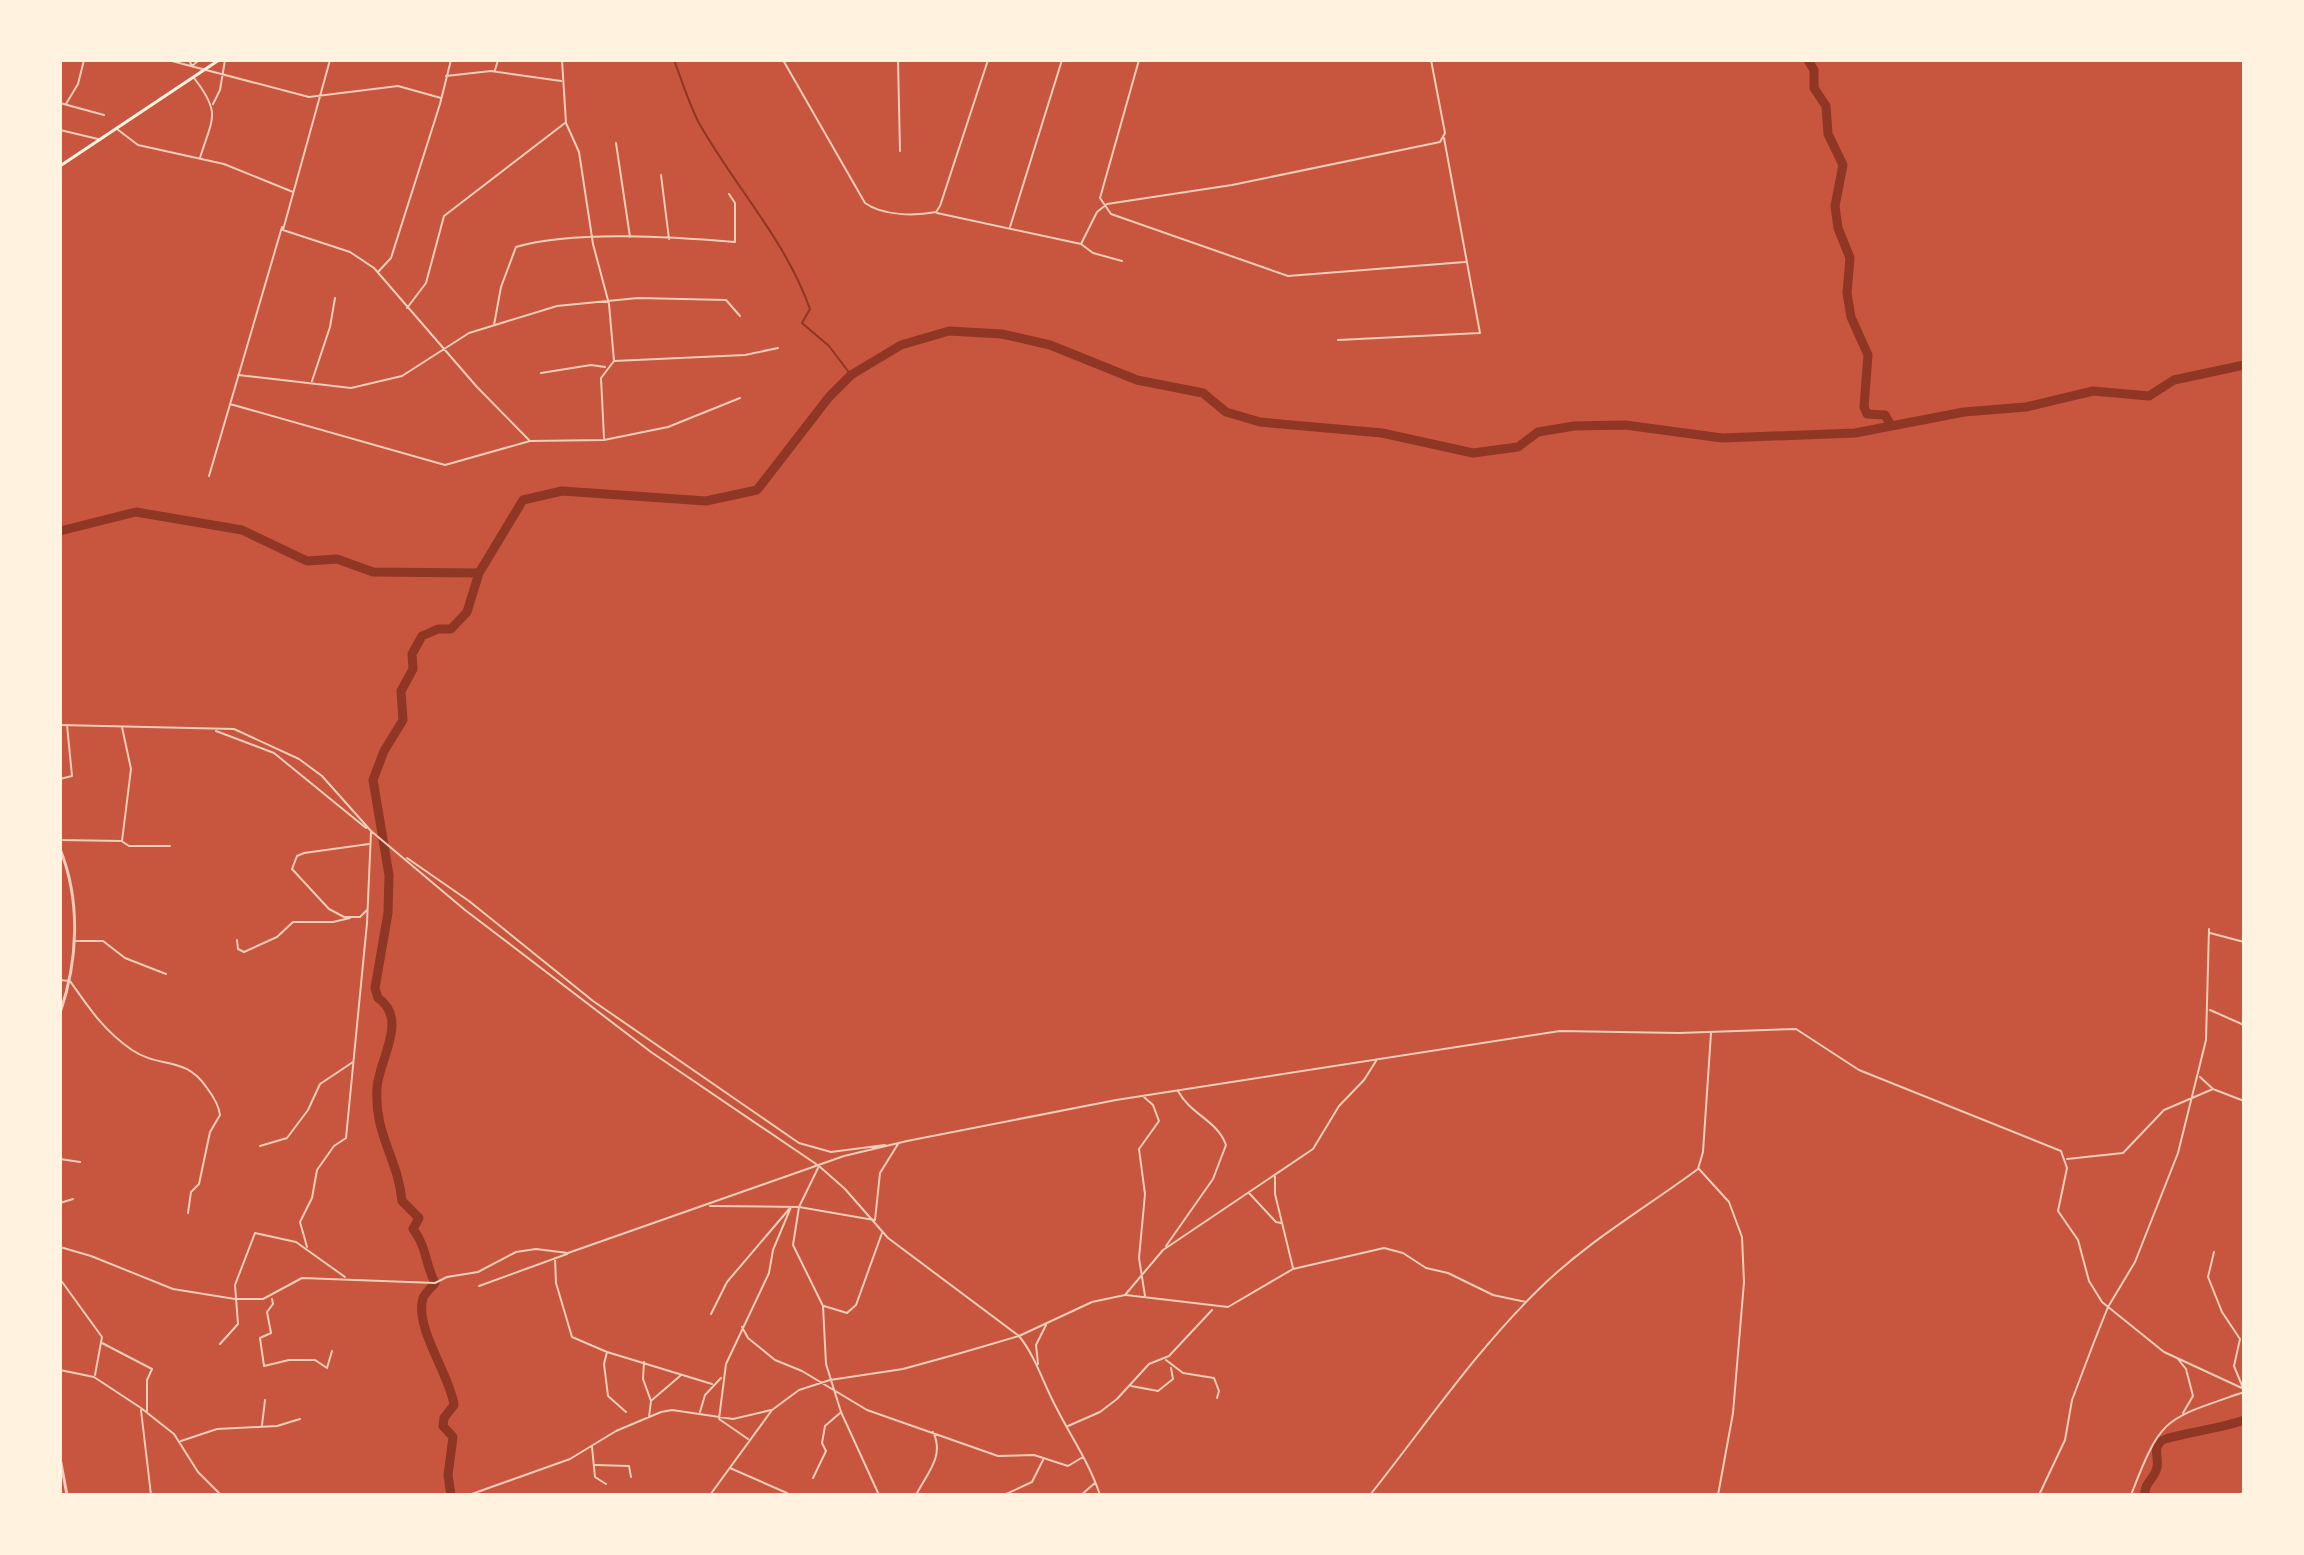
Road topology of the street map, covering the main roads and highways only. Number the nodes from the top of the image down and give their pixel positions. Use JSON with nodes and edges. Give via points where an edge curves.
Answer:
{"nodes":[{"id":1,"x":219,"y":60,"type":"edge"},
{"id":2,"x":60,"y":166,"type":"edge"}],
"edges":[{"from":1,"to":2,"type":"main road"}]}
